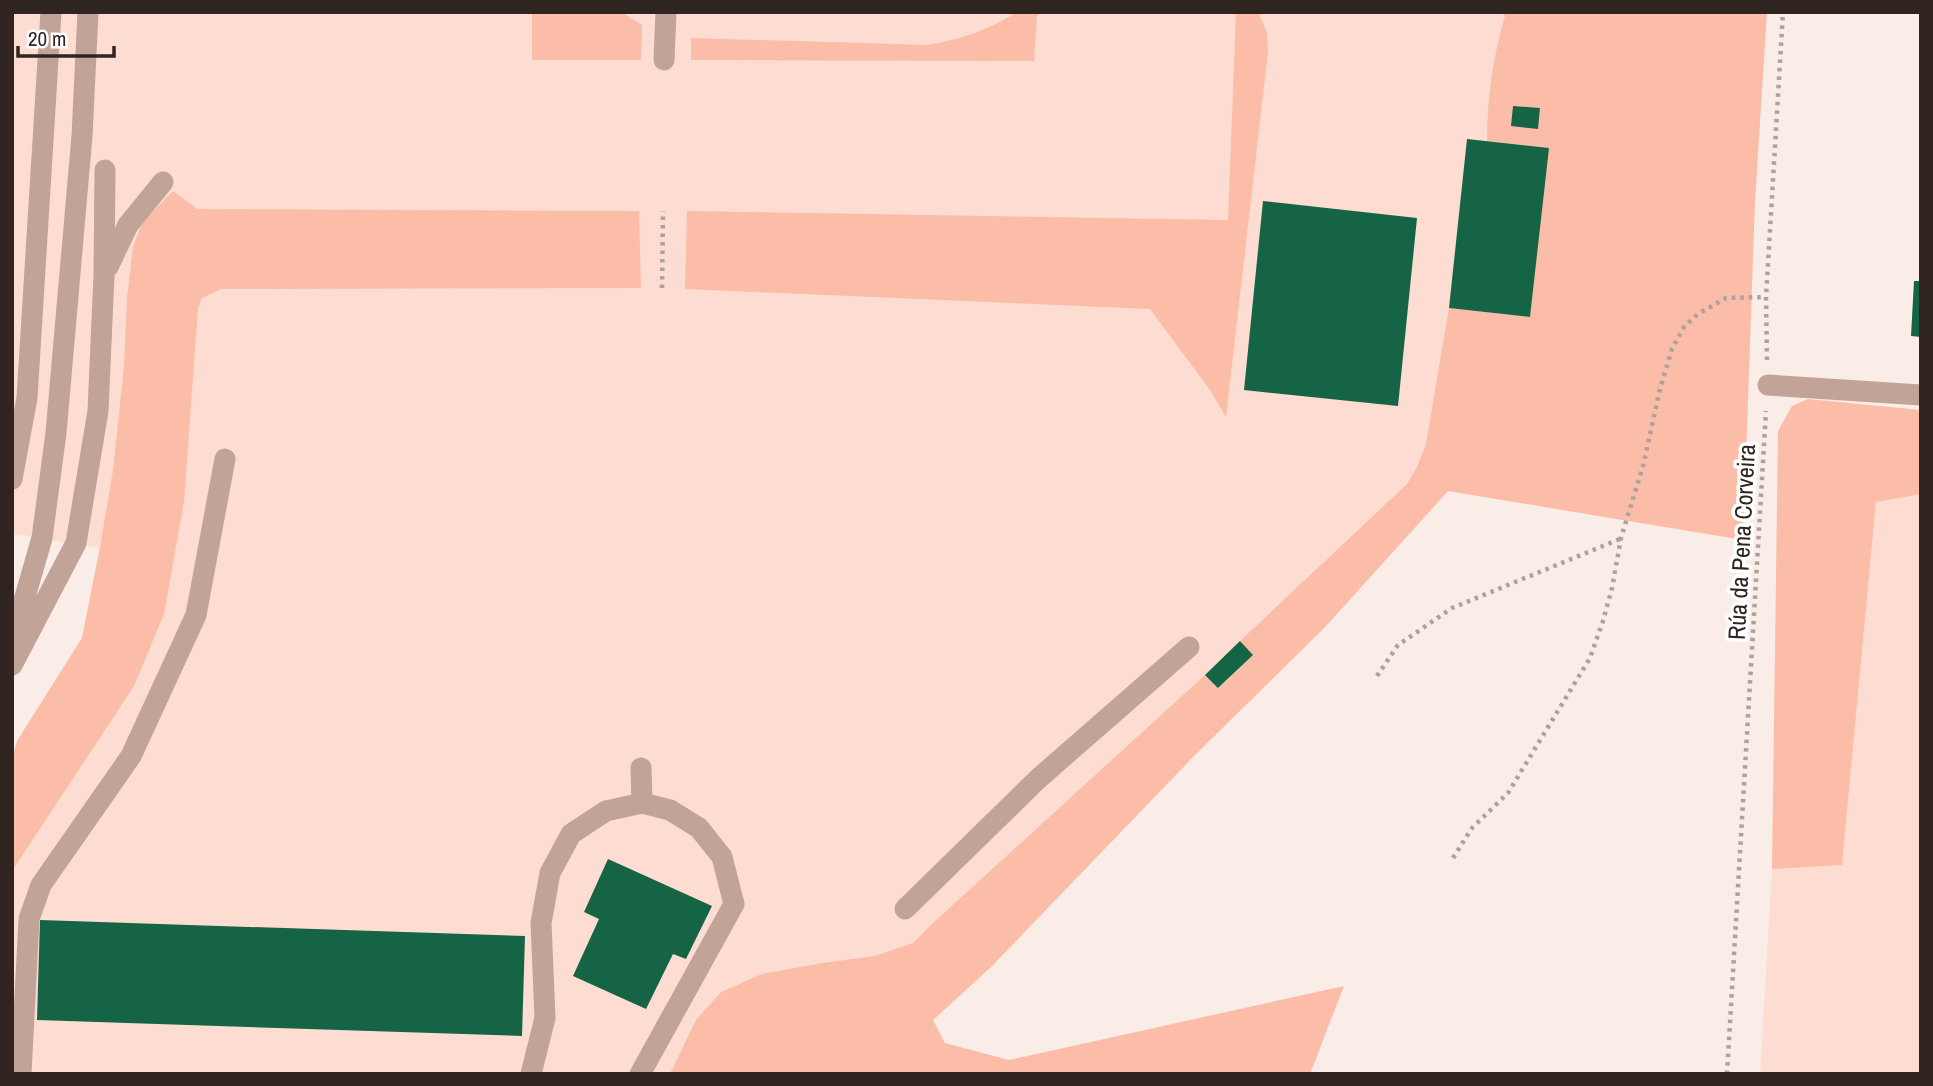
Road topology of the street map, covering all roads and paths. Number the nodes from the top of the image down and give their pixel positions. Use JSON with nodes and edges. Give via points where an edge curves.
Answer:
{"nodes":[{"id":1,"x":51,"y":12,"type":"edge"},
{"id":2,"x":88,"y":12,"type":"edge"},
{"id":3,"x":666,"y":12,"type":"edge"},
{"id":4,"x":1783,"y":12,"type":"edge"},
{"id":5,"x":664,"y":60,"type":"dead end"},
{"id":6,"x":105,"y":170,"type":"dead end"},
{"id":7,"x":163,"y":182,"type":"dead end"},
{"id":8,"x":663,"y":211,"type":"dead end"},
{"id":9,"x":104,"y":275,"type":"junction"},
{"id":10,"x":662,"y":288,"type":"dead end"},
{"id":11,"x":1766,"y":297,"type":"junction"},
{"id":12,"x":1768,"y":385,"type":"junction"},
{"id":13,"x":1921,"y":395,"type":"edge"},
{"id":14,"x":225,"y":459,"type":"dead end"},
{"id":15,"x":12,"y":478,"type":"edge"},
{"id":16,"x":1621,"y":538,"type":"junction"},
{"id":17,"x":12,"y":642,"type":"edge"},
{"id":18,"x":1189,"y":647,"type":"dead end"},
{"id":19,"x":12,"y":665,"type":"edge"},
{"id":20,"x":1377,"y":676,"type":"dead end"},
{"id":21,"x":641,"y":768,"type":"dead end"},
{"id":22,"x":642,"y":803,"type":"junction"},
{"id":23,"x":1453,"y":858,"type":"dead end"},
{"id":24,"x":905,"y":909,"type":"dead end"},
{"id":25,"x":21,"y":1074,"type":"edge"},
{"id":26,"x":531,"y":1074,"type":"edge"},
{"id":27,"x":640,"y":1074,"type":"edge"},
{"id":28,"x":1727,"y":1074,"type":"edge"}],
"edges":[{"from":1,"to":15,"type":"street","via":[[27,398]]},
{"from":2,"to":17,"type":"street","via":[[82,136],[54,446],[42,538]]},
{"from":3,"to":5,"type":"street"},
{"from":4,"to":11,"type":"path","name":"Rúa da Pena Corveira"},
{"from":6,"to":9,"type":"street"},
{"from":7,"to":9,"type":"street","via":[[128,225]]},
{"from":8,"to":10,"type":"path"},
{"from":9,"to":19,"type":"street","via":[[98,411],[76,543]]},
{"from":11,"to":12,"type":"path","name":"Rúa da Pena Corveira"},
{"from":11,"to":16,"type":"path","via":[[1727,298],[1684,327],[1660,389]]},
{"from":12,"to":13,"type":"street"},
{"from":12,"to":28,"type":"path","name":"Rúa da Pena Corveira"},
{"from":14,"to":25,"type":"street","via":[[196,615],[131,756],[41,885],[29,919]]},
{"from":16,"to":20,"type":"path","via":[[1452,608],[1398,645]]},
{"from":16,"to":23,"type":"path","via":[[1612,588],[1590,658],[1508,793],[1472,828]]},
{"from":18,"to":24,"type":"street","via":[[1039,778]]},
{"from":21,"to":22,"type":"street"},
{"from":22,"to":26,"type":"street","via":[[606,811],[571,834],[550,873],[541,923],[545,1018]]},
{"from":22,"to":27,"type":"street","via":[[670,810],[699,828],[722,857],[734,904]]}]}
